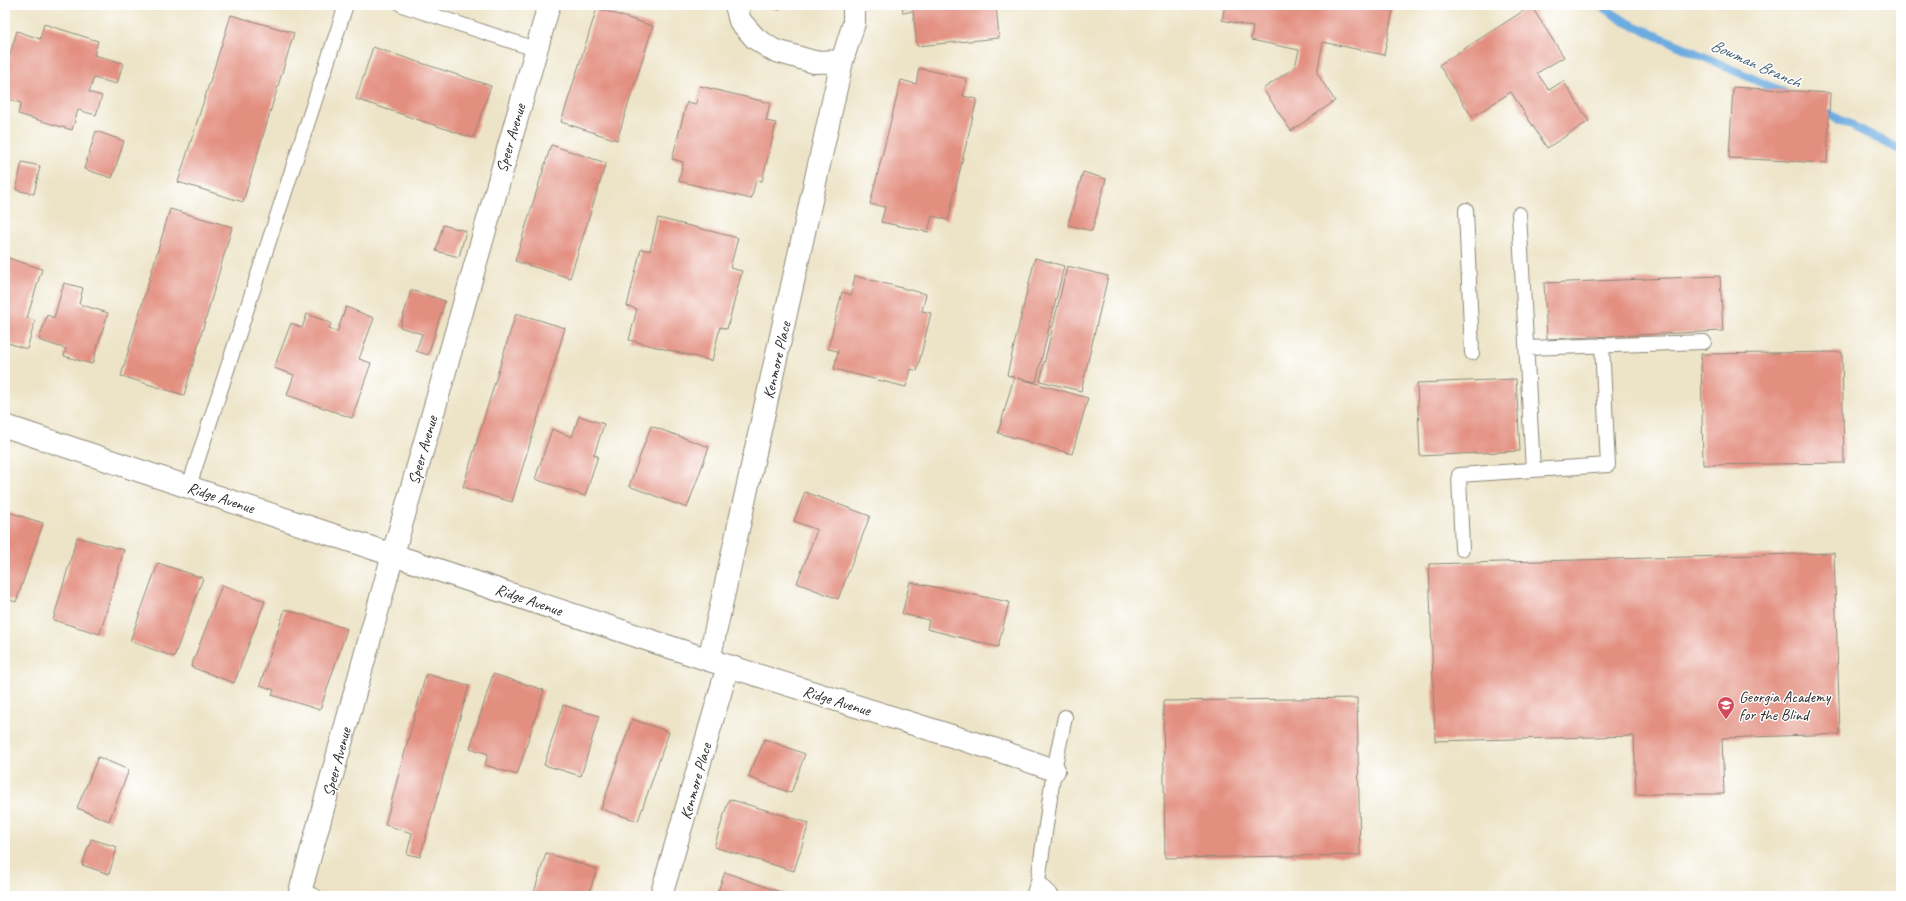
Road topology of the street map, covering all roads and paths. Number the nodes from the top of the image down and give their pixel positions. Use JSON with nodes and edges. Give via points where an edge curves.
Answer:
{"nodes":[{"id":1,"x":346,"y":5,"type":"edge"},
{"id":2,"x":402,"y":5,"type":"edge"},
{"id":3,"x":549,"y":5,"type":"edge"},
{"id":4,"x":736,"y":5,"type":"edge"},
{"id":5,"x":854,"y":5,"type":"edge"},
{"id":6,"x":535,"y":49,"type":"junction"},
{"id":7,"x":842,"y":61,"type":"junction"},
{"id":8,"x":1466,"y":210,"type":"dead end"},
{"id":9,"x":1519,"y":214,"type":"dead end"},
{"id":10,"x":1704,"y":342,"type":"dead end"},
{"id":11,"x":1602,"y":345,"type":"junction"},
{"id":12,"x":1527,"y":348,"type":"junction"},
{"id":13,"x":1472,"y":353,"type":"dead end"},
{"id":14,"x":5,"y":426,"type":"edge"},
{"id":15,"x":1532,"y":470,"type":"junction"},
{"id":16,"x":188,"y":486,"type":"junction"},
{"id":17,"x":1462,"y":549,"type":"dead end"},
{"id":18,"x":393,"y":554,"type":"junction"},
{"id":19,"x":719,"y":663,"type":"junction"},
{"id":20,"x":1065,"y":717,"type":"dead end"},
{"id":21,"x":1054,"y":770,"type":"junction"},
{"id":22,"x":1038,"y":881,"type":"junction"},
{"id":23,"x":305,"y":894,"type":"edge"},
{"id":24,"x":661,"y":896,"type":"edge"},
{"id":25,"x":1033,"y":896,"type":"edge"},
{"id":26,"x":1052,"y":896,"type":"edge"}],
"edges":[{"from":1,"to":16,"type":"lane"},
{"from":2,"to":6,"type":"lane"},
{"from":3,"to":6,"type":"street","name":"Speer Avenue"},
{"from":4,"to":7,"type":"street","via":[[740,21],[755,38],[773,50],[814,62]]},
{"from":5,"to":7,"type":"street","name":"Kenmore Place","via":[[854,23]]},
{"from":6,"to":18,"type":"street","name":"Speer Avenue"},
{"from":7,"to":19,"type":"street","name":"Kenmore Place"},
{"from":8,"to":13,"type":"lane"},
{"from":9,"to":12,"type":"lane"},
{"from":10,"to":11,"type":"lane"},
{"from":11,"to":12,"type":"lane"},
{"from":11,"to":15,"type":"lane","via":[[1608,465]]},
{"from":12,"to":15,"type":"lane"},
{"from":14,"to":16,"type":"street","name":"Ridge Avenue"},
{"from":15,"to":17,"type":"lane","via":[[1459,475]]},
{"from":16,"to":18,"type":"street","name":"Ridge Avenue"},
{"from":18,"to":19,"type":"street","name":"Ridge Avenue"},
{"from":18,"to":23,"type":"street","name":"Speer Avenue"},
{"from":19,"to":21,"type":"street","name":"Ridge Avenue"},
{"from":19,"to":24,"type":"street","name":"Kenmore Place"},
{"from":20,"to":21,"type":"lane"},
{"from":21,"to":22,"type":"lane"},
{"from":22,"to":25,"type":"lane"},
{"from":22,"to":26,"type":"lane"}]}
